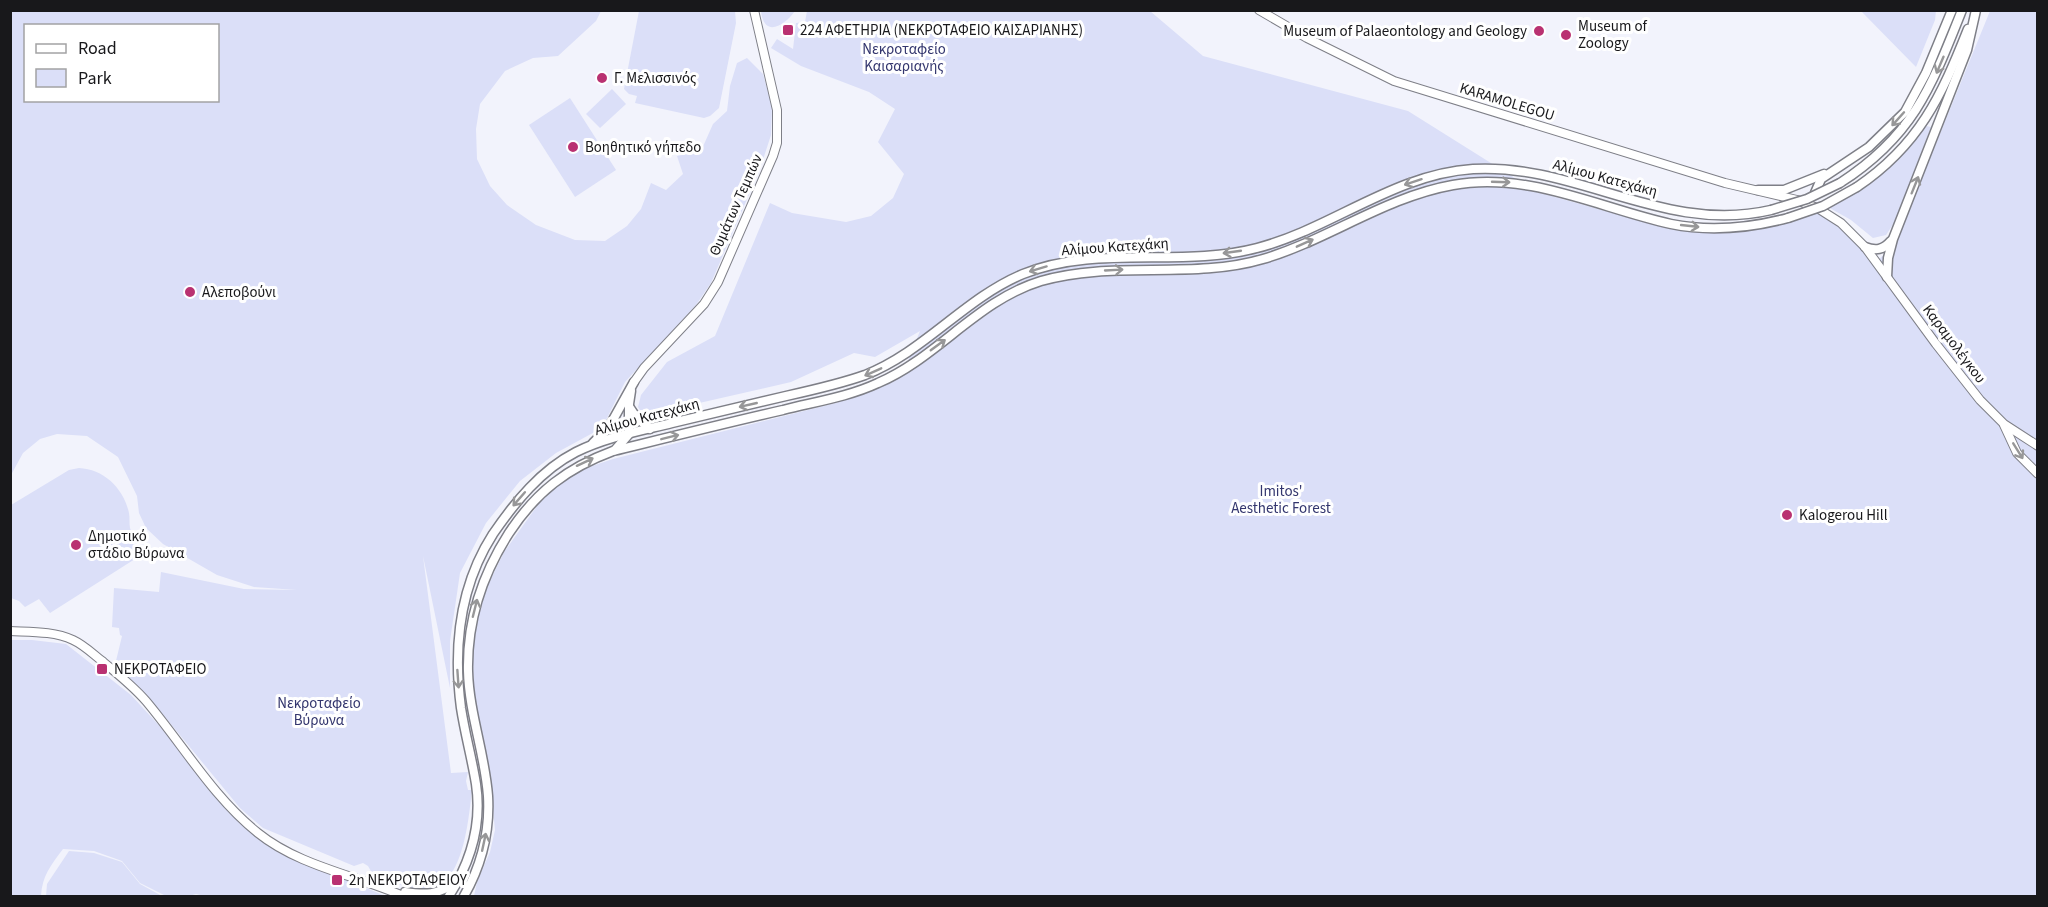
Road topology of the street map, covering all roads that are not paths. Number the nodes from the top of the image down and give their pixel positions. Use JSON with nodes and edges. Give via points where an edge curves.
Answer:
{"nodes":[{"id":1,"x":1259,"y":10,"type":"edge"},
{"id":2,"x":1952,"y":10,"type":"edge"},
{"id":3,"x":1962,"y":10,"type":"edge"},
{"id":4,"x":1975,"y":10,"type":"edge"},
{"id":5,"x":755,"y":11,"type":"edge"},
{"id":6,"x":1833,"y":170,"type":"junction"},
{"id":7,"x":1758,"y":190,"type":"junction"},
{"id":8,"x":1815,"y":193,"type":"joint"},
{"id":9,"x":1819,"y":209,"type":"junction"},
{"id":10,"x":1893,"y":239,"type":"junction"},
{"id":11,"x":1865,"y":247,"type":"junction"},
{"id":12,"x":1887,"y":277,"type":"junction"},
{"id":13,"x":634,"y":382,"type":"junction"},
{"id":14,"x":630,"y":408,"type":"junction"},
{"id":15,"x":2004,"y":424,"type":"junction"},
{"id":16,"x":650,"y":429,"type":"junction"},
{"id":17,"x":629,"y":434,"type":"junction"},
{"id":18,"x":2037,"y":446,"type":"edge"},
{"id":19,"x":590,"y":447,"type":"junction"},
{"id":20,"x":613,"y":451,"type":"junction"},
{"id":21,"x":2037,"y":474,"type":"edge"},
{"id":22,"x":10,"y":631,"type":"edge"},
{"id":23,"x":462,"y":873,"type":"junction"},
{"id":24,"x":473,"y":878,"type":"junction"},
{"id":25,"x":404,"y":894,"type":"edge"},
{"id":26,"x":416,"y":897,"type":"edge"},
{"id":27,"x":449,"y":897,"type":"edge"},
{"id":28,"x":464,"y":897,"type":"edge"},
{"id":29,"x":469,"y":897,"type":"edge"}],
"edges":[{"from":1,"to":7,"type":"main road","name":"KARAMOLEGOU","via":[[1394,81]]},
{"from":2,"to":6,"type":"main road","one_way":true,"via":[[1905,112],[1869,147]]},
{"from":3,"to":16,"type":"main road","name":"Αλίμου Κατεχάκη","one_way":true,"bridge":true,"via":[[1931,86],[1912,117],[1880,154],[1840,183],[1807,199],[1735,216],[1686,214],[1526,172],[1499,169],[1427,177],[1257,248],[1217,254],[1095,259],[1040,268],[1005,282],[899,358],[865,375]]},
{"from":10,"to":4,"type":"main road","one_way":true,"via":[[1967,50]]},
{"from":20,"to":4,"type":"main road","name":"Αλίμου Κατεχάκη","one_way":true,"bridge":true,"via":[[878,384],[1012,292],[1043,281],[1097,271],[1219,267],[1261,260],[1404,198],[1442,187],[1485,181],[1519,183],[1671,224],[1697,227],[1749,227],[1788,218],[1823,206],[1857,187],[1897,154],[1930,113]]},
{"from":5,"to":13,"type":"main road","name":"Θυμάτων Τεμπών","via":[[777,110],[773,156],[711,294]]},
{"from":6,"to":7,"type":"main road","via":[[1784,190]]},
{"from":6,"to":8,"type":"main road","via":[[1821,179]]},
{"from":7,"to":9,"type":"main road"},
{"from":8,"to":9,"type":"main road"},
{"from":9,"to":11,"type":"main road","via":[[1848,229]]},
{"from":10,"to":11,"type":"main road","via":[[1880,250]]},
{"from":10,"to":12,"type":"main road"},
{"from":11,"to":12,"type":"main road"},
{"from":12,"to":15,"type":"main road","name":"Καραμολέγκου","via":[[1980,399]]},
{"from":13,"to":14,"type":"main road"},
{"from":13,"to":19,"type":"main road","via":[[609,427]]},
{"from":14,"to":16,"type":"main road"},
{"from":14,"to":17,"type":"main road"},
{"from":15,"to":18,"type":"main road"},
{"from":15,"to":21,"type":"main road","one_way":true,"via":[[2017,453]]},
{"from":16,"to":17,"type":"main road","name":"Αλίμου Κατεχάκη"},
{"from":17,"to":19,"type":"main road","name":"Αλίμου Κατεχάκη"},
{"from":17,"to":20,"type":"main road"},
{"from":19,"to":23,"type":"main road","name":"Αλίμου Κατεχάκη","one_way":true,"via":[[550,470],[513,507],[489,541],[468,588],[457,654],[477,811],[474,837]]},
{"from":24,"to":20,"type":"main road","name":"Αλίμου Κατεχάκη","one_way":true,"via":[[485,839],[488,811],[468,672],[469,639],[480,592],[500,546],[534,501],[568,471]]},
{"from":22,"to":25,"type":"main road","via":[[54,634],[81,644],[137,691],[233,811],[259,834],[309,862]]},
{"from":23,"to":25,"type":"main road","via":[[437,893]]},
{"from":23,"to":27,"type":"main road","name":"Αλίμου Κατεχάκη"},
{"from":24,"to":28,"type":"main road","name":"Αλίμου Κατεχάκη"},
{"from":24,"to":29,"type":"main road"},
{"from":25,"to":26,"type":"main road"}]}
